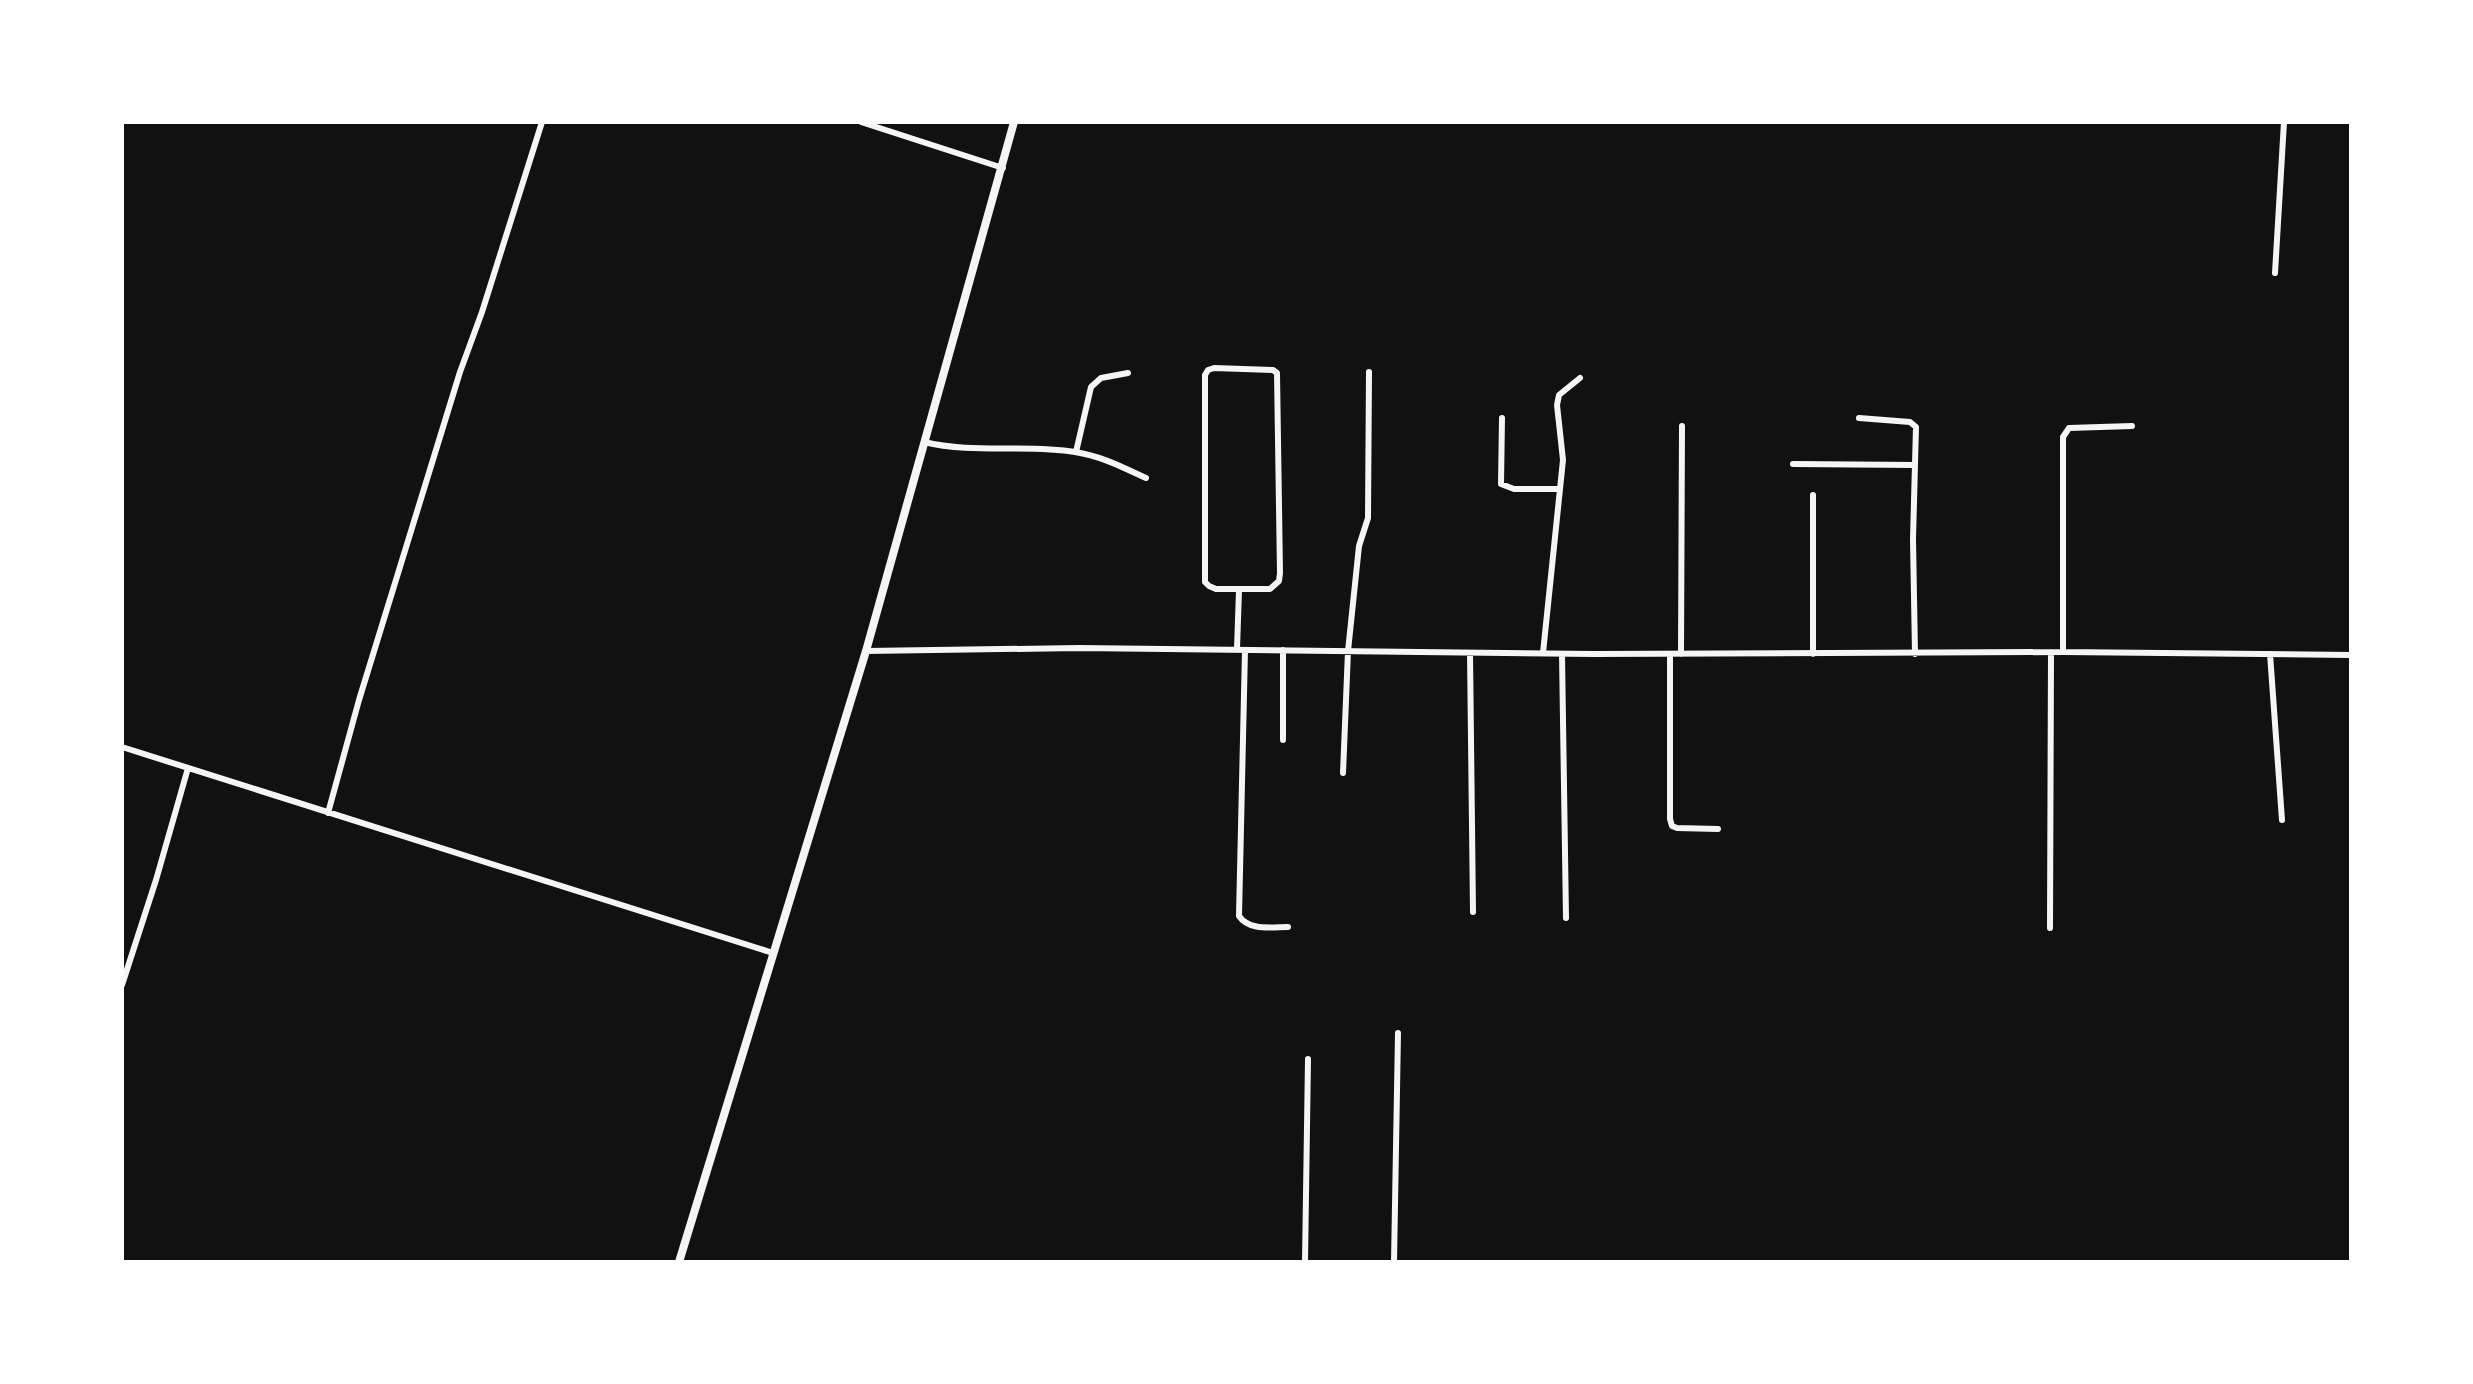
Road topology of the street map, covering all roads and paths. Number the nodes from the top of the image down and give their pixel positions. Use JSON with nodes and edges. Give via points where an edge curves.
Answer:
{"nodes":[{"id":1,"x":542,"y":122,"type":"edge"},
{"id":2,"x":861,"y":122,"type":"edge"},
{"id":3,"x":1014,"y":122,"type":"edge"},
{"id":4,"x":2284,"y":122,"type":"edge"},
{"id":5,"x":1003,"y":168,"type":"junction"},
{"id":6,"x":2275,"y":273,"type":"dead end"},
{"id":7,"x":1369,"y":372,"type":"dead end"},
{"id":8,"x":1128,"y":373,"type":"dead end"},
{"id":9,"x":1580,"y":378,"type":"dead end"},
{"id":10,"x":1502,"y":418,"type":"dead end"},
{"id":11,"x":1859,"y":418,"type":"dead end"},
{"id":12,"x":1682,"y":426,"type":"dead end"},
{"id":13,"x":2132,"y":426,"type":"dead end"},
{"id":14,"x":924,"y":442,"type":"junction"},
{"id":15,"x":1076,"y":452,"type":"junction"},
{"id":16,"x":1793,"y":464,"type":"dead end"},
{"id":17,"x":1914,"y":465,"type":"junction"},
{"id":18,"x":1146,"y":478,"type":"dead end"},
{"id":19,"x":1560,"y":489,"type":"junction"},
{"id":20,"x":1813,"y":495,"type":"dead end"},
{"id":21,"x":1239,"y":590,"type":"junction"},
{"id":22,"x":1241,"y":650,"type":"junction"},
{"id":23,"x":1283,"y":650,"type":"junction"},
{"id":24,"x":866,"y":651,"type":"junction"},
{"id":25,"x":1348,"y":651,"type":"junction"},
{"id":26,"x":2063,"y":652,"type":"junction"},
{"id":27,"x":1470,"y":653,"type":"junction"},
{"id":28,"x":1543,"y":653,"type":"junction"},
{"id":29,"x":2051,"y":653,"type":"junction"},
{"id":30,"x":1562,"y":654,"type":"junction"},
{"id":31,"x":1670,"y":654,"type":"junction"},
{"id":32,"x":1681,"y":654,"type":"junction"},
{"id":33,"x":1813,"y":654,"type":"junction"},
{"id":34,"x":1915,"y":654,"type":"junction"},
{"id":35,"x":2270,"y":654,"type":"junction"},
{"id":36,"x":2351,"y":655,"type":"edge"},
{"id":37,"x":1283,"y":740,"type":"dead end"},
{"id":38,"x":122,"y":747,"type":"edge"},
{"id":39,"x":188,"y":768,"type":"junction"},
{"id":40,"x":1343,"y":773,"type":"dead end"},
{"id":41,"x":328,"y":813,"type":"junction"},
{"id":42,"x":2282,"y":820,"type":"dead end"},
{"id":43,"x":1718,"y":829,"type":"dead end"},
{"id":44,"x":1473,"y":912,"type":"dead end"},
{"id":45,"x":1566,"y":918,"type":"dead end"},
{"id":46,"x":1288,"y":927,"type":"dead end"},
{"id":47,"x":2050,"y":928,"type":"dead end"},
{"id":48,"x":773,"y":953,"type":"junction"},
{"id":49,"x":122,"y":985,"type":"edge"},
{"id":50,"x":1398,"y":1033,"type":"dead end"},
{"id":51,"x":1308,"y":1059,"type":"dead end"},
{"id":52,"x":679,"y":1262,"type":"edge"},
{"id":53,"x":1305,"y":1262,"type":"edge"},
{"id":54,"x":1394,"y":1262,"type":"edge"}],
"edges":[{"from":1,"to":41,"type":"street","via":[[460,372]]},
{"from":2,"to":5,"type":"street"},
{"from":3,"to":5,"type":"main road"},
{"from":4,"to":6,"type":"street"},
{"from":5,"to":14,"type":"main road"},
{"from":7,"to":25,"type":"street","via":[[1368,518],[1359,546]]},
{"from":8,"to":15,"type":"street","via":[[1101,378],[1091,387]]},
{"from":9,"to":19,"type":"street","via":[[1559,395],[1557,405],[1563,460]]},
{"from":10,"to":19,"type":"street","via":[[1501,484]]},
{"from":11,"to":17,"type":"street","via":[[1914,424]]},
{"from":12,"to":32,"type":"street"},
{"from":13,"to":26,"type":"street","via":[[2069,428],[2063,437]]},
{"from":14,"to":15,"type":"street","via":[[948,448]]},
{"from":14,"to":24,"type":"main road"},
{"from":15,"to":18,"type":"street"},
{"from":16,"to":17,"type":"street"},
{"from":17,"to":34,"type":"street"},
{"from":19,"to":28,"type":"street"},
{"from":20,"to":33,"type":"street"},
{"from":21,"to":21,"type":"street","via":[[1270,589],[1279,581],[1279,379],[1273,370],[1214,368],[1205,375],[1205,582],[1216,589]]},
{"from":21,"to":22,"type":"street"},
{"from":22,"to":23,"type":"street"},
{"from":22,"to":24,"type":"street"},
{"from":22,"to":46,"type":"street","via":[[1239,916],[1254,927]]},
{"from":23,"to":25,"type":"street"},
{"from":23,"to":37,"type":"street"},
{"from":24,"to":48,"type":"main road"},
{"from":25,"to":27,"type":"street"},
{"from":25,"to":40,"type":"street"},
{"from":26,"to":29,"type":"street"},
{"from":26,"to":35,"type":"street"},
{"from":27,"to":28,"type":"street"},
{"from":27,"to":44,"type":"street"},
{"from":28,"to":30,"type":"street"},
{"from":29,"to":34,"type":"street"},
{"from":29,"to":47,"type":"street"},
{"from":30,"to":31,"type":"street"},
{"from":30,"to":45,"type":"street"},
{"from":31,"to":32,"type":"street"},
{"from":31,"to":43,"type":"street","via":[[1670,819],[1677,828]]},
{"from":32,"to":33,"type":"street"},
{"from":33,"to":34,"type":"street"},
{"from":35,"to":36,"type":"street"},
{"from":35,"to":42,"type":"street"},
{"from":38,"to":39,"type":"street"},
{"from":39,"to":41,"type":"street"},
{"from":39,"to":49,"type":"street"},
{"from":41,"to":48,"type":"street"},
{"from":48,"to":52,"type":"main road"},
{"from":50,"to":54,"type":"street"},
{"from":51,"to":53,"type":"street"}]}
